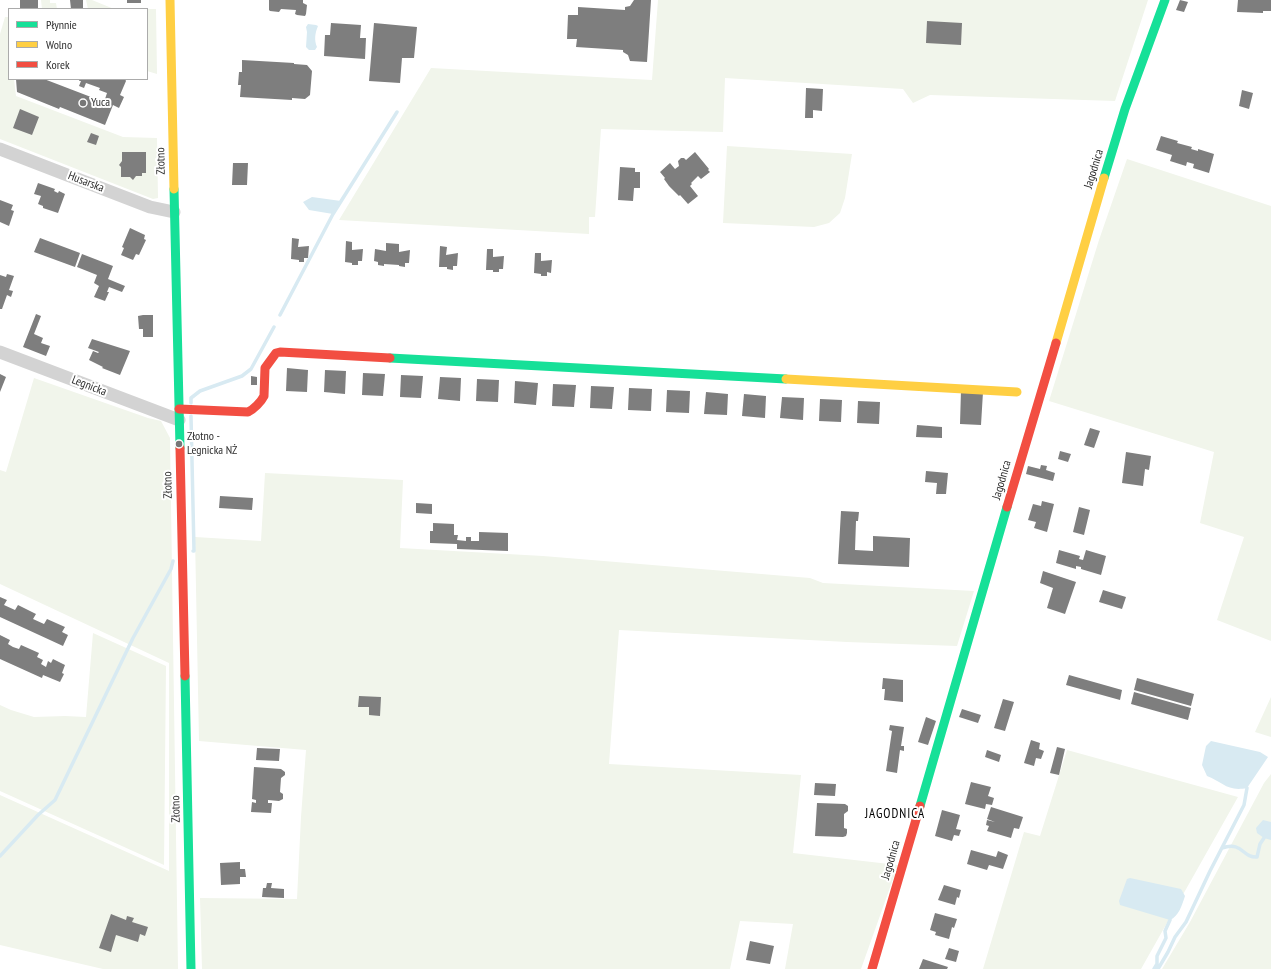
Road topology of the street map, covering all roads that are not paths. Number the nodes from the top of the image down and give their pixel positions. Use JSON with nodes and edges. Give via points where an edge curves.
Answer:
{"nodes":[{"id":1,"x":170,"y":0,"type":"edge"},
{"id":2,"x":1165,"y":0,"type":"edge"},
{"id":3,"x":0,"y":149,"type":"edge"},
{"id":4,"x":174,"y":212,"type":"junction"},
{"id":5,"x":0,"y":352,"type":"edge"},
{"id":6,"x":1017,"y":392,"type":"dead end"},
{"id":7,"x":179,"y":415,"type":"junction"},
{"id":8,"x":192,"y":969,"type":"edge"},
{"id":9,"x":872,"y":969,"type":"edge"}],
"edges":[{"from":1,"to":4,"type":"street","name":"Złotno"},
{"from":2,"to":9,"type":"street","name":"Jagodnica","via":[[1112,150]]},
{"from":3,"to":4,"type":"street","name":"Husarska","via":[[150,207]]},
{"from":4,"to":7,"type":"street","name":"Złotno"},
{"from":5,"to":7,"type":"street","name":"Legnicka"},
{"from":6,"to":7,"type":"street","via":[[280,352],[276,353],[265,368],[264,396],[252,410],[192,410]]},
{"from":7,"to":8,"type":"street","name":"Złotno"}]}
